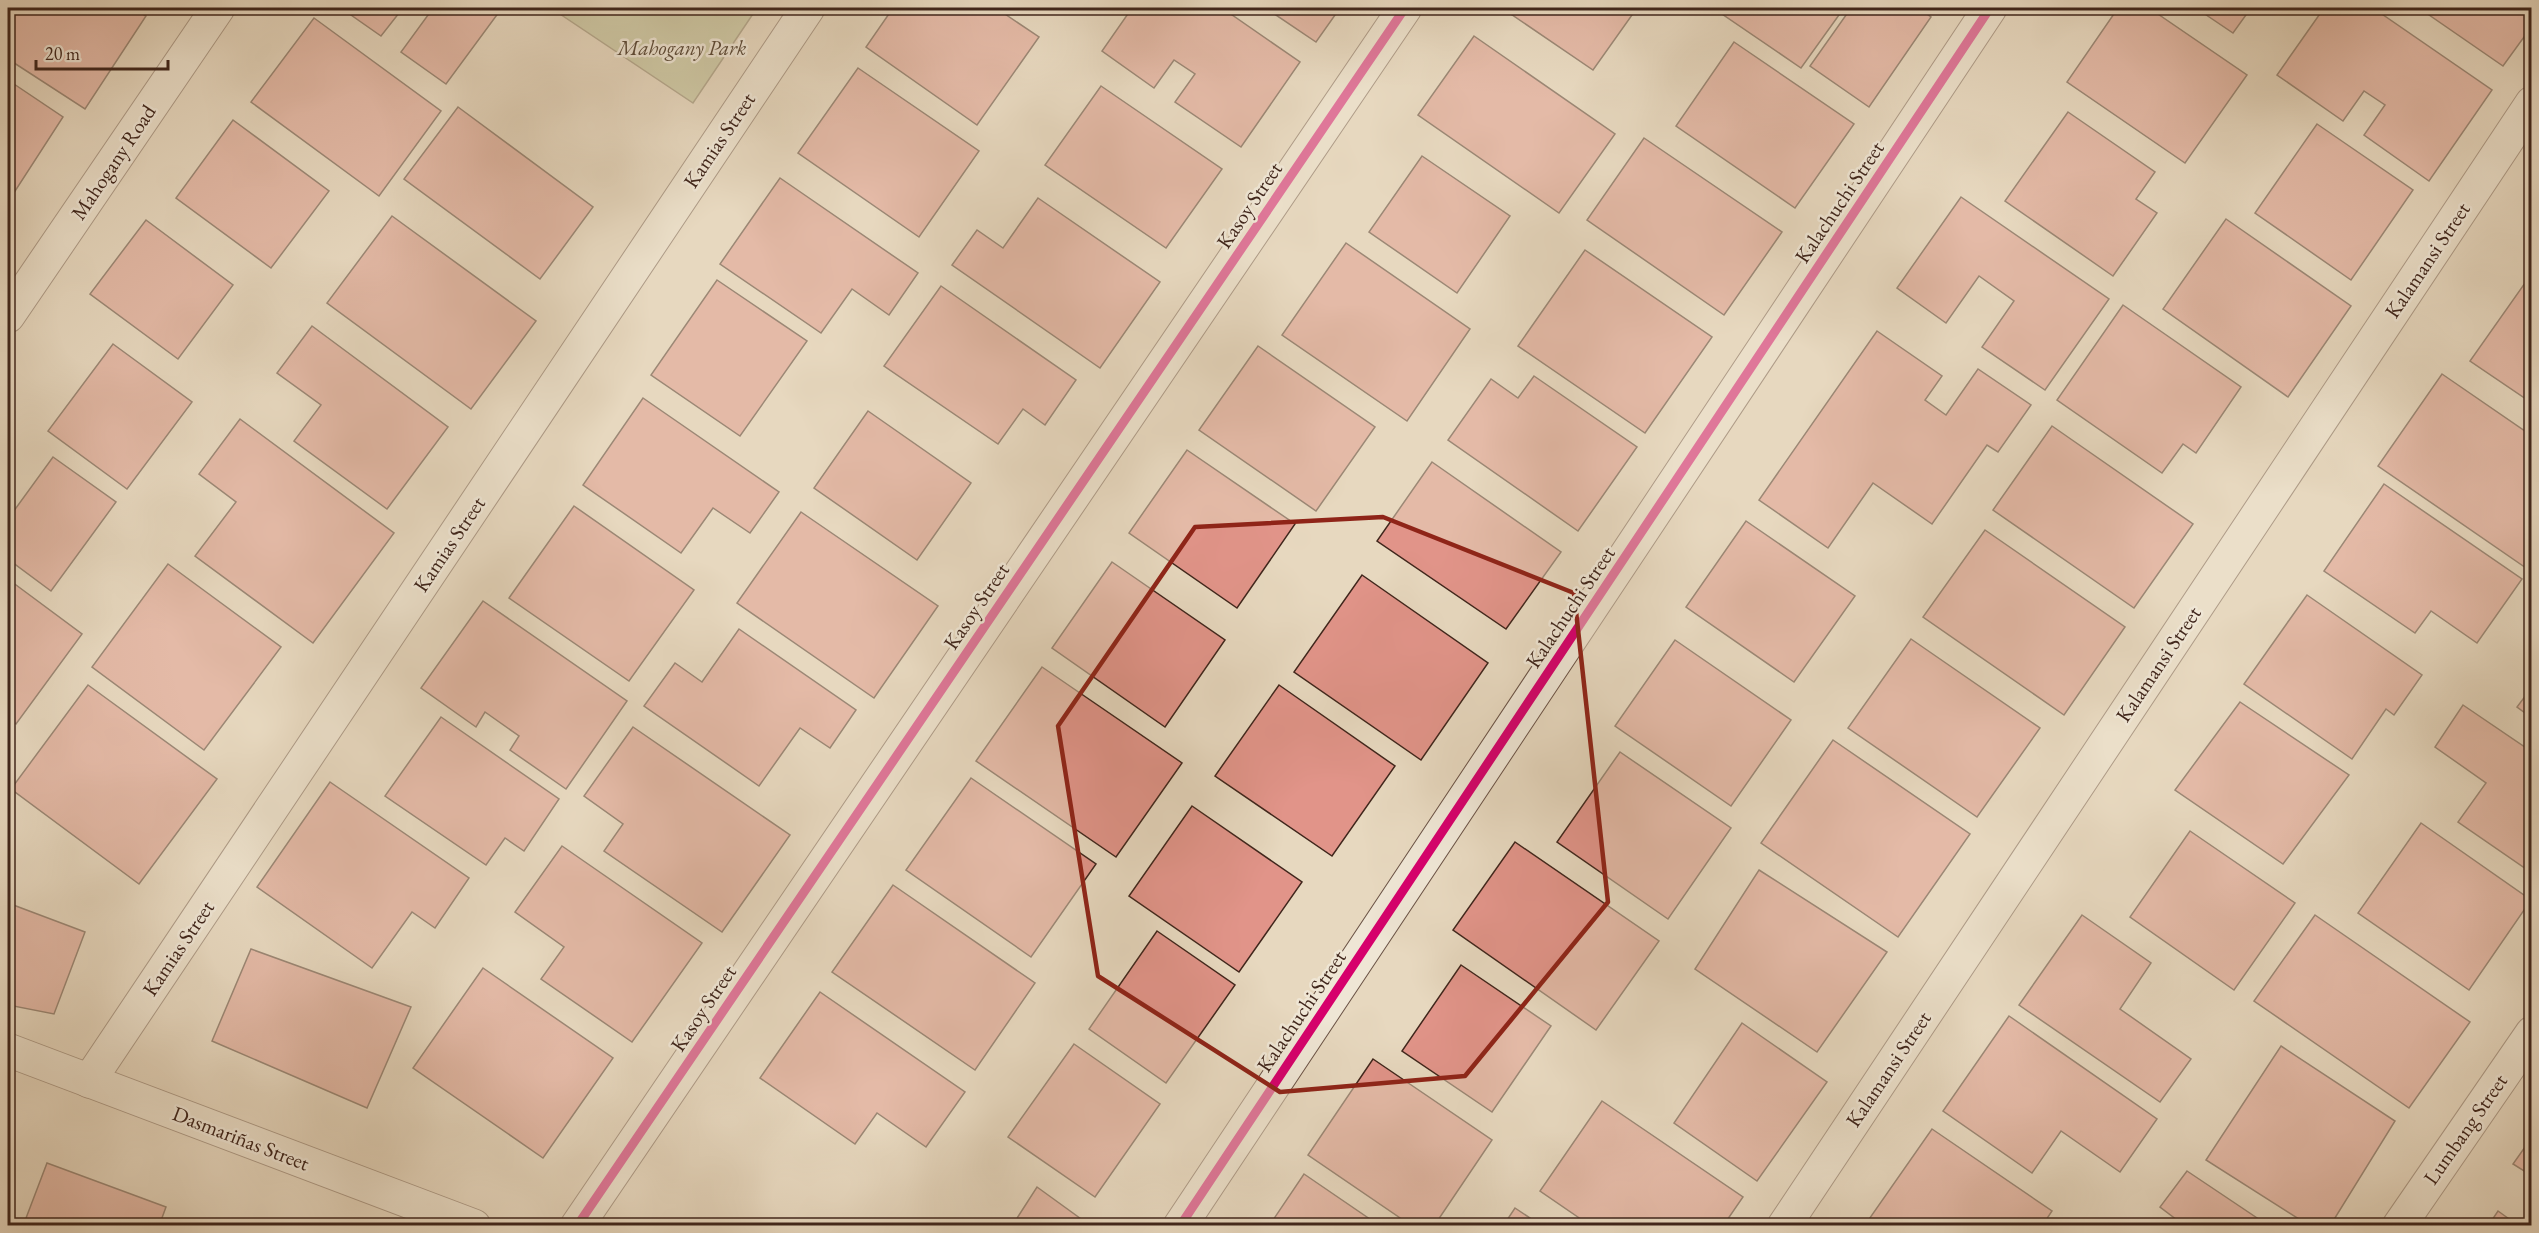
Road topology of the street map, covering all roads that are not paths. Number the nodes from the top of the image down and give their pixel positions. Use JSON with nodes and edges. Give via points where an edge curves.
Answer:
{"nodes":[{"id":1,"x":218,"y":8,"type":"edge"},
{"id":2,"x":808,"y":8,"type":"edge"},
{"id":3,"x":1405,"y":8,"type":"edge"},
{"id":4,"x":1990,"y":8,"type":"edge"},
{"id":5,"x":2532,"y":103,"type":"edge"},
{"id":6,"x":8,"y":316,"type":"edge"},
{"id":7,"x":2532,"y":1033,"type":"edge"},
{"id":8,"x":8,"y":1050,"type":"edge"},
{"id":9,"x":89,"y":1081,"type":"junction"},
{"id":10,"x":474,"y":1226,"type":"edge"},
{"id":11,"x":577,"y":1226,"type":"edge"},
{"id":12,"x":1180,"y":1226,"type":"edge"},
{"id":13,"x":1784,"y":1226,"type":"edge"},
{"id":14,"x":2399,"y":1226,"type":"edge"}],
"edges":[{"from":1,"to":6,"type":"street","name":"Mahogany Road"},
{"from":2,"to":9,"type":"street","name":"Kamias Street"},
{"from":3,"to":11,"type":"street","name":"Kasoy Street"},
{"from":4,"to":12,"type":"street","name":"Kalachuchi Street"},
{"from":5,"to":13,"type":"street","name":"Kalamansi Street"},
{"from":7,"to":14,"type":"street","name":"Lumbang Street"},
{"from":8,"to":9,"type":"street","name":"Dasmariñas Street"},
{"from":9,"to":10,"type":"street","name":"Dasmariñas Street"}]}
